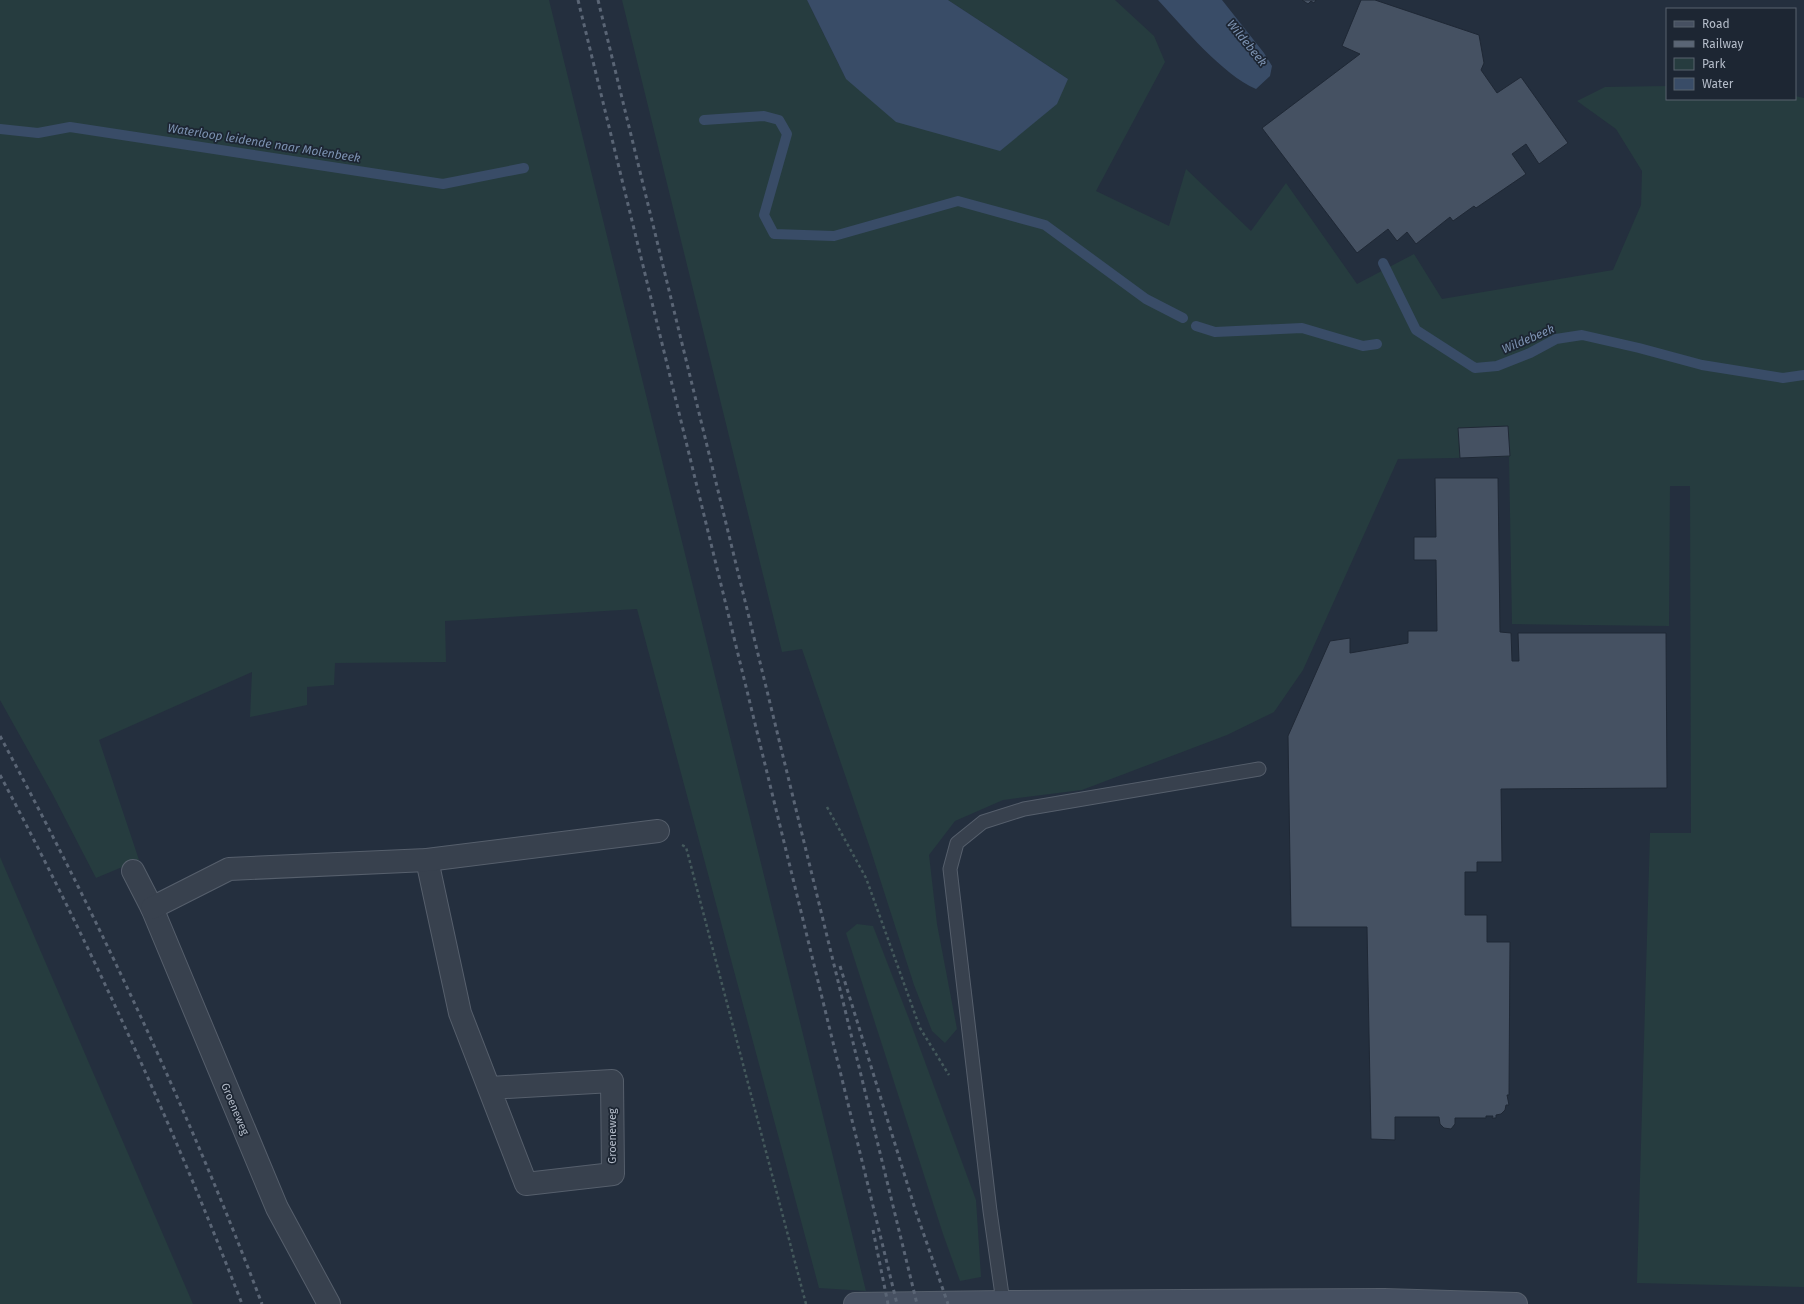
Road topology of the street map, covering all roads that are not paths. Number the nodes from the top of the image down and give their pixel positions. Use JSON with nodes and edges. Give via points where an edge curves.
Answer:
{"nodes":[{"id":1,"x":1259,"y":769,"type":"dead end"},
{"id":2,"x":658,"y":831,"type":"road end"},
{"id":3,"x":427,"y":860,"type":"junction"},
{"id":4,"x":133,"y":871,"type":"dead end"},
{"id":5,"x":152,"y":908,"type":"junction"},
{"id":6,"x":490,"y":1088,"type":"junction"},
{"id":7,"x":1003,"y":1302,"type":"junction"},
{"id":8,"x":329,"y":1304,"type":"edge"},
{"id":9,"x":855,"y":1304,"type":"edge"},
{"id":10,"x":1516,"y":1304,"type":"edge"}],
"edges":[{"from":1,"to":7,"type":"lane","via":[[1024,809],[984,822],[958,843],[950,869]]},
{"from":2,"to":3,"type":"street"},
{"from":3,"to":5,"type":"street","via":[[229,869]]},
{"from":3,"to":6,"type":"street","name":"Groeneweg","via":[[460,1013]]},
{"from":4,"to":5,"type":"street","name":"Groeneweg"},
{"from":5,"to":8,"type":"street","name":"Groeneweg","via":[[277,1208]]},
{"from":6,"to":6,"type":"street","name":"Groeneweg","via":[[526,1184],[612,1174],[612,1081]]},
{"from":7,"to":9,"type":"street"},
{"from":7,"to":10,"type":"street","via":[[1384,1300]]}]}
